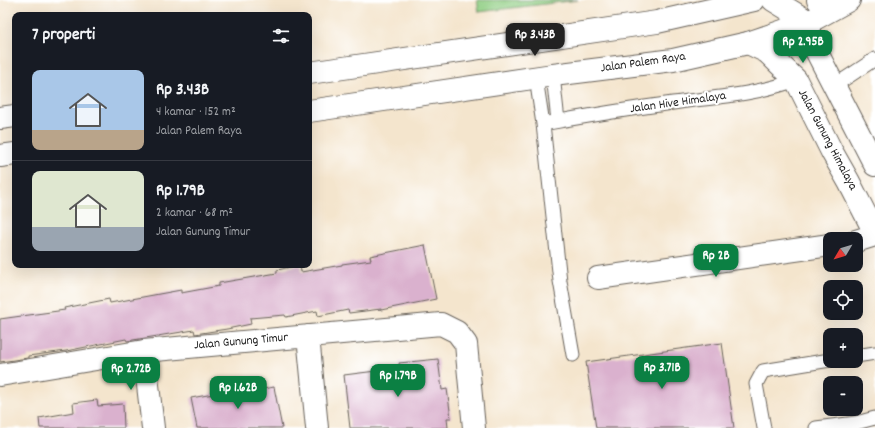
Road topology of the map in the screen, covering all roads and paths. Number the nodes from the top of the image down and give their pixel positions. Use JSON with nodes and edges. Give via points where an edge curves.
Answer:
{"nodes":[{"id":1,"x":754,"y":0,"type":"edge"},
{"id":2,"x":773,"y":0,"type":"edge"},
{"id":3,"x":849,"y":0,"type":"edge"},
{"id":4,"x":823,"y":5,"type":"edge"},
{"id":5,"x":808,"y":22,"type":"junction"},
{"id":6,"x":748,"y":44,"type":"junction"},
{"id":7,"x":875,"y":59,"type":"edge"},
{"id":8,"x":312,"y":73,"type":"edge"},
{"id":9,"x":544,"y":77,"type":"junction"},
{"id":10,"x":796,"y":80,"type":"junction"},
{"id":11,"x":834,"y":86,"type":"junction"},
{"id":12,"x":846,"y":108,"type":"junction"},
{"id":13,"x":312,"y":111,"type":"edge"},
{"id":14,"x":12,"y":116,"type":"edge"},
{"id":15,"x":0,"y":118,"type":"edge"},
{"id":16,"x":558,"y":121,"type":"junction"},
{"id":17,"x":543,"y":124,"type":"junction"},
{"id":18,"x":819,"y":124,"type":"junction"},
{"id":19,"x":12,"y":154,"type":"edge"},
{"id":20,"x":0,"y":156,"type":"edge"},
{"id":21,"x":875,"y":165,"type":"edge"},
{"id":22,"x":875,"y":234,"type":"edge"},
{"id":23,"x":863,"y":238,"type":"edge"},
{"id":24,"x":823,"y":246,"type":"edge"},
{"id":25,"x":598,"y":278,"type":"dead end"},
{"id":26,"x":308,"y":336,"type":"junction"},
{"id":27,"x":144,"y":351,"type":"junction"},
{"id":28,"x":875,"y":353,"type":"edge"},
{"id":29,"x":573,"y":355,"type":"dead end"},
{"id":30,"x":863,"y":355,"type":"edge"},
{"id":31,"x":823,"y":361,"type":"edge"},
{"id":32,"x":0,"y":375,"type":"edge"},
{"id":33,"x":875,"y":418,"type":"edge"},
{"id":34,"x":153,"y":428,"type":"edge"},
{"id":35,"x":317,"y":428,"type":"edge"},
{"id":36,"x":474,"y":428,"type":"edge"},
{"id":37,"x":764,"y":428,"type":"edge"},
{"id":38,"x":816,"y":428,"type":"edge"}],
"edges":[{"from":1,"to":8,"type":"street","via":[[657,22]]},
{"from":2,"to":5,"type":"street"},
{"from":3,"to":4,"type":"street","name":"Jalan Palem Raya"},
{"from":4,"to":5,"type":"street","name":"Jalan Palem Raya"},
{"from":5,"to":6,"type":"street","name":"Jalan Palem Raya"},
{"from":5,"to":11,"type":"street","via":[[809,37]]},
{"from":6,"to":9,"type":"street","name":"Jalan Palem Raya","via":[[673,60]]},
{"from":6,"to":10,"type":"street","name":"Jalan Gunung Himalaya","via":[[767,52]]},
{"from":7,"to":11,"type":"lane"},
{"from":9,"to":13,"type":"street","name":"Jalan Palem Raya"},
{"from":9,"to":16,"type":"lane"},
{"from":9,"to":17,"type":"lane"},
{"from":10,"to":16,"type":"lane","name":"Jalan Hive Himalaya","via":[[745,94]]},
{"from":10,"to":18,"type":"street","name":"Jalan Gunung Himalaya"},
{"from":11,"to":12,"type":"street"},
{"from":12,"to":18,"type":"street"},
{"from":12,"to":21,"type":"street"},
{"from":14,"to":15,"type":"street"},
{"from":16,"to":17,"type":"lane","name":"Jalan Hive Himalaya"},
{"from":17,"to":29,"type":"lane","via":[[560,281]]},
{"from":18,"to":22,"type":"street","name":"Jalan Gunung Himalaya"},
{"from":19,"to":20,"type":"street"},
{"from":22,"to":23,"type":"street"},
{"from":24,"to":25,"type":"street"},
{"from":26,"to":27,"type":"street","name":"Jalan Gunung Timur"},
{"from":26,"to":35,"type":"street"},
{"from":26,"to":36,"type":"street","name":"Jalan Gunung Timur","via":[[441,324],[458,332],[466,344]]},
{"from":27,"to":32,"type":"street","name":"Jalan Gunung Timur"},
{"from":27,"to":34,"type":"street"},
{"from":28,"to":30,"type":"lane"},
{"from":31,"to":37,"type":"lane","via":[[763,371],[756,384]]},
{"from":33,"to":38,"type":"lane","via":[[856,424]]}]}
